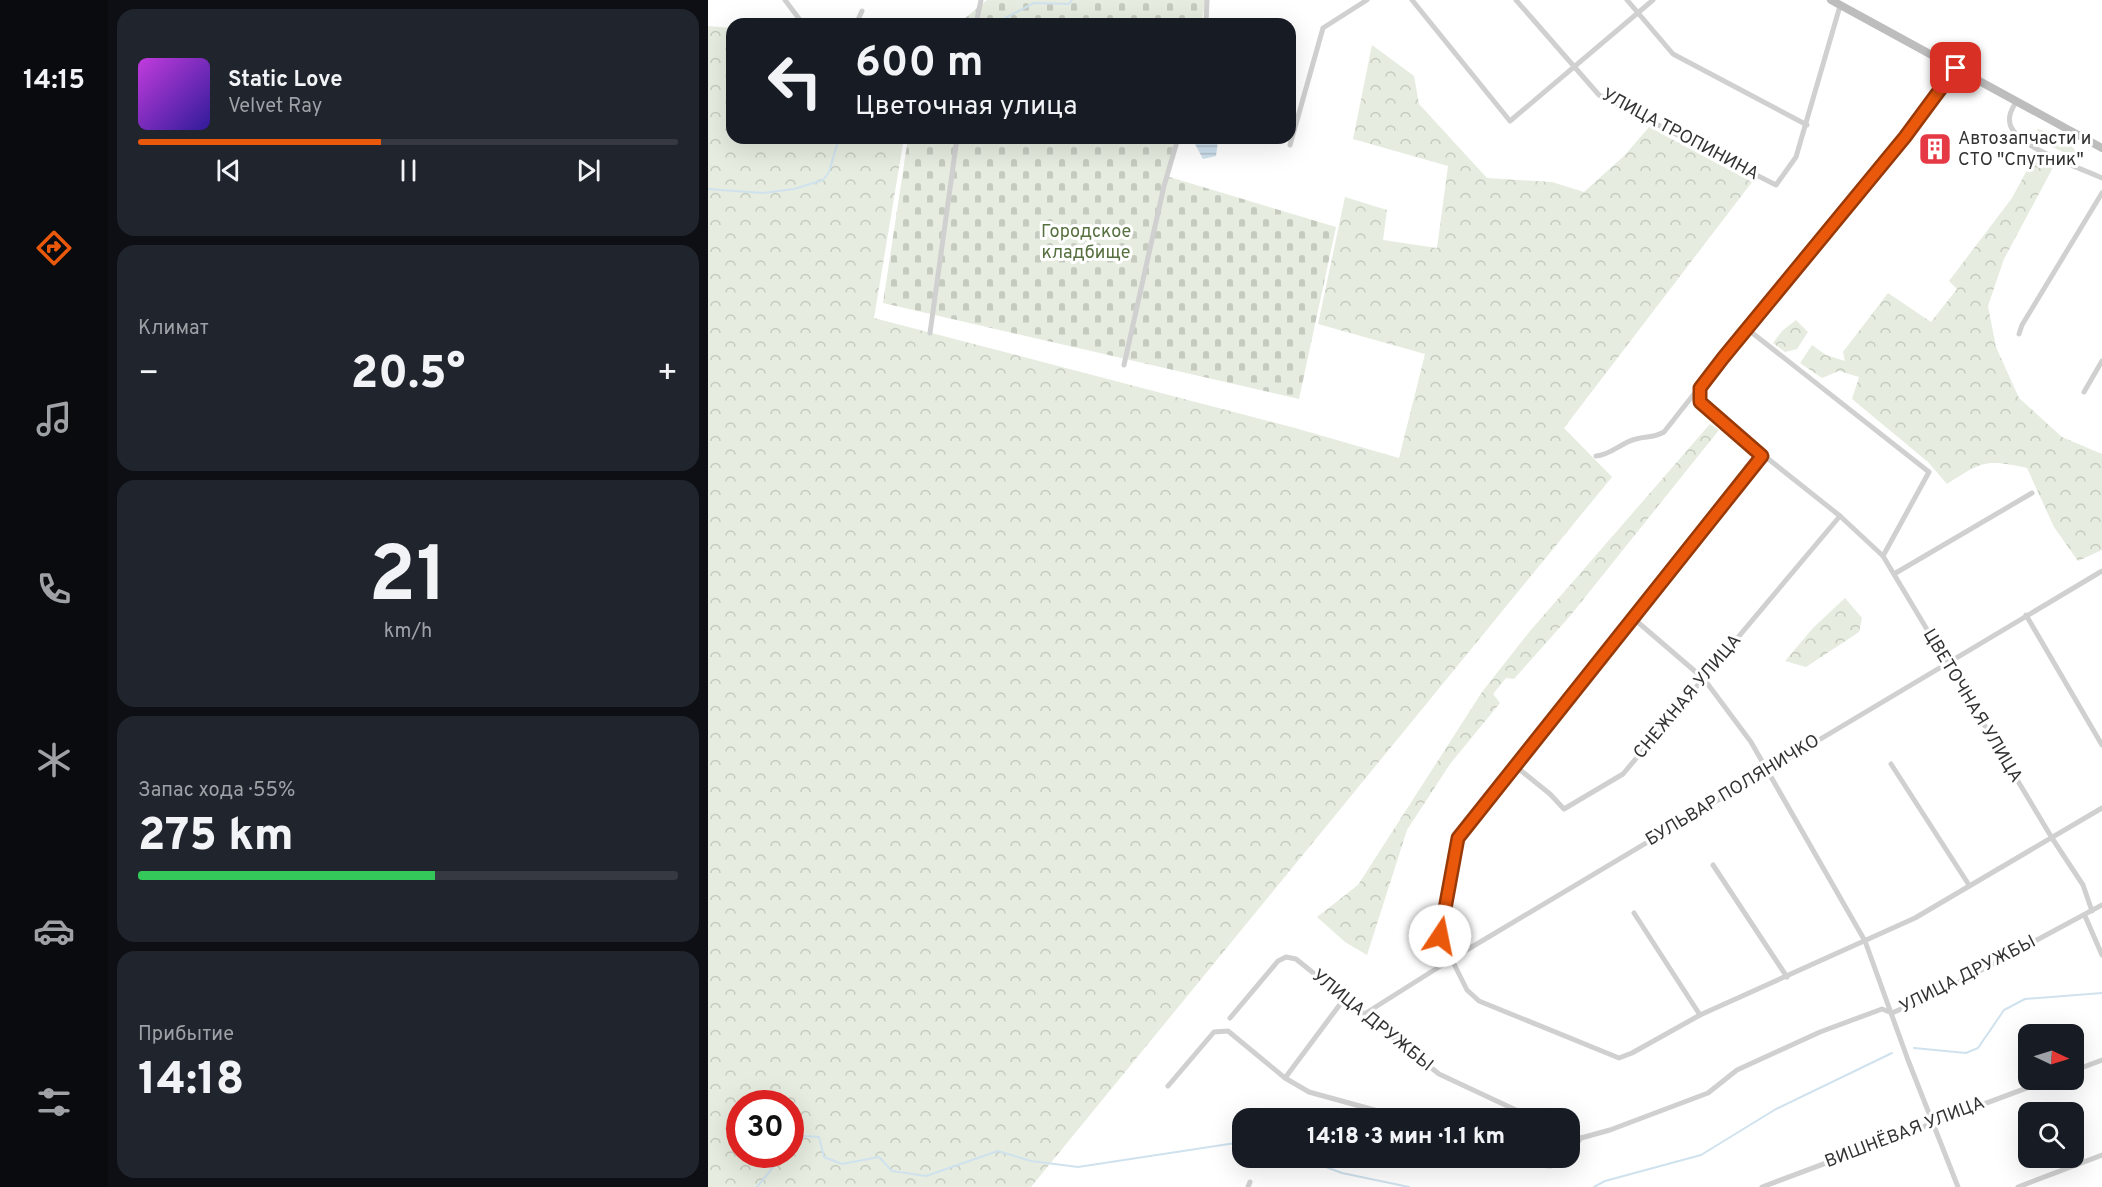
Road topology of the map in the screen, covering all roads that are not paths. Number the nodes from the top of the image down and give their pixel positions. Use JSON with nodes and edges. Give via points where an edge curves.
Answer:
{"nodes":[{"id":1,"x":785,"y":0,"type":"edge"},
{"id":2,"x":981,"y":0,"type":"edge"},
{"id":3,"x":1207,"y":0,"type":"edge"},
{"id":4,"x":1367,"y":0,"type":"edge"},
{"id":5,"x":1412,"y":0,"type":"edge"},
{"id":6,"x":1516,"y":0,"type":"edge"},
{"id":7,"x":1627,"y":0,"type":"edge"},
{"id":8,"x":1653,"y":0,"type":"edge"},
{"id":9,"x":1831,"y":0,"type":"edge"},
{"id":10,"x":1840,"y":6,"type":"junction"},
{"id":11,"x":862,"y":11,"type":"dead end"},
{"id":12,"x":1638,"y":14,"type":"junction"},
{"id":13,"x":798,"y":18,"type":"edge"},
{"id":14,"x":858,"y":18,"type":"edge"},
{"id":15,"x":977,"y":18,"type":"edge"},
{"id":16,"x":1206,"y":18,"type":"edge"},
{"id":17,"x":1573,"y":68,"type":"junction"},
{"id":18,"x":1956,"y":68,"type":"junction"},
{"id":19,"x":2016,"y":102,"type":"junction"},
{"id":20,"x":1296,"y":124,"type":"edge"},
{"id":21,"x":1807,"y":125,"type":"junction"},
{"id":22,"x":956,"y":144,"type":"edge"},
{"id":23,"x":1176,"y":144,"type":"edge"},
{"id":24,"x":2102,"y":148,"type":"edge"},
{"id":25,"x":2102,"y":178,"type":"edge"},
{"id":26,"x":2102,"y":193,"type":"edge"},
{"id":27,"x":1746,"y":328,"type":"junction"},
{"id":28,"x":930,"y":333,"type":"dead end"},
{"id":29,"x":2019,"y":334,"type":"dead end"},
{"id":30,"x":2102,"y":361,"type":"edge"},
{"id":31,"x":1124,"y":365,"type":"dead end"},
{"id":32,"x":1700,"y":388,"type":"junction"},
{"id":33,"x":2084,"y":392,"type":"dead end"},
{"id":34,"x":1596,"y":456,"type":"dead end"},
{"id":35,"x":1762,"y":456,"type":"junction"},
{"id":36,"x":2032,"y":493,"type":"dead end"},
{"id":37,"x":1840,"y":516,"type":"junction"},
{"id":38,"x":1883,"y":556,"type":"junction"},
{"id":39,"x":2102,"y":571,"type":"edge"},
{"id":40,"x":1894,"y":574,"type":"junction"},
{"id":41,"x":2026,"y":615,"type":"junction"},
{"id":42,"x":1634,"y":618,"type":"junction"},
{"id":43,"x":1945,"y":663,"type":"junction"},
{"id":44,"x":1704,"y":679,"type":"junction"},
{"id":45,"x":2102,"y":745,"type":"edge"},
{"id":46,"x":1891,"y":764,"type":"dead end"},
{"id":47,"x":1514,"y":765,"type":"junction"},
{"id":48,"x":1767,"y":772,"type":"junction"},
{"id":49,"x":2102,"y":808,"type":"edge"},
{"id":50,"x":2052,"y":838,"type":"junction"},
{"id":51,"x":1713,"y":865,"type":"dead end"},
{"id":52,"x":1969,"y":885,"type":"junction"},
{"id":53,"x":2102,"y":905,"type":"edge"},
{"id":54,"x":2092,"y":911,"type":"junction"},
{"id":55,"x":1634,"y":913,"type":"dead end"},
{"id":56,"x":2085,"y":916,"type":"junction"},
{"id":57,"x":1865,"y":940,"type":"junction"},
{"id":58,"x":2102,"y":955,"type":"edge"},
{"id":59,"x":1450,"y":960,"type":"junction"},
{"id":60,"x":1787,"y":977,"type":"junction"},
{"id":61,"x":1344,"y":999,"type":"junction"},
{"id":62,"x":1366,"y":1013,"type":"junction"},
{"id":63,"x":1892,"y":1013,"type":"junction"},
{"id":64,"x":1700,"y":1015,"type":"junction"},
{"id":65,"x":1230,"y":1018,"type":"dead end"},
{"id":66,"x":2102,"y":1060,"type":"edge"},
{"id":67,"x":2084,"y":1067,"type":"edge"},
{"id":68,"x":1285,"y":1078,"type":"junction"},
{"id":69,"x":1168,"y":1086,"type":"dead end"},
{"id":70,"x":2020,"y":1090,"type":"edge"},
{"id":71,"x":1367,"y":1108,"type":"edge"},
{"id":72,"x":1512,"y":1108,"type":"edge"},
{"id":73,"x":1932,"y":1122,"type":"junction"},
{"id":74,"x":1581,"y":1138,"type":"edge"},
{"id":75,"x":2102,"y":1155,"type":"edge"},
{"id":76,"x":1771,"y":1186,"type":"edge"},
{"id":77,"x":1762,"y":1187,"type":"edge"},
{"id":78,"x":1958,"y":1187,"type":"edge"},
{"id":79,"x":2018,"y":1187,"type":"edge"}],
"edges":[{"from":1,"to":13,"type":"street"},
{"from":2,"to":15,"type":"street"},
{"from":3,"to":16,"type":"street"},
{"from":4,"to":20,"type":"street","via":[[1323,28]]},
{"from":5,"to":17,"type":"street","via":[[1510,121]]},
{"from":6,"to":17,"type":"street","name":"УЛИЦА ТРОПИНИНА"},
{"from":7,"to":12,"type":"street"},
{"from":8,"to":12,"type":"street"},
{"from":9,"to":10,"type":"street"},
{"from":10,"to":18,"type":"street"},
{"from":10,"to":21,"type":"street"},
{"from":11,"to":14,"type":"street"},
{"from":12,"to":17,"type":"street"},
{"from":12,"to":21,"type":"street","via":[[1673,54]]},
{"from":17,"to":21,"type":"street","name":"УЛИЦА ТРОПИНИНА","via":[[1599,95],[1776,185],[1797,157]]},
{"from":18,"to":19,"type":"street"},
{"from":18,"to":27,"type":"street","via":[[1905,137]]},
{"from":19,"to":24,"type":"street"},
{"from":19,"to":25,"type":"street","via":[[2010,125],[2024,142]]},
{"from":22,"to":28,"type":"street"},
{"from":23,"to":31,"type":"street"},
{"from":26,"to":29,"type":"street"},
{"from":27,"to":32,"type":"street"},
{"from":27,"to":38,"type":"street","via":[[1929,472]]},
{"from":30,"to":33,"type":"street"},
{"from":32,"to":34,"type":"street","via":[[1664,432],[1635,439]]},
{"from":32,"to":35,"type":"street","name":"ЦВЕТОЧНАЯ УЛИЦА","via":[[1700,402]]},
{"from":35,"to":37,"type":"street","name":"ЦВЕТОЧНАЯ УЛИЦА"},
{"from":35,"to":42,"type":"street"},
{"from":36,"to":40,"type":"street"},
{"from":37,"to":38,"type":"street","name":"ЦВЕТОЧНАЯ УЛИЦА"},
{"from":37,"to":44,"type":"street","name":"СНЕЖНАЯ УЛИЦА"},
{"from":38,"to":40,"type":"street","name":"ЦВЕТОЧНАЯ УЛИЦА"},
{"from":39,"to":41,"type":"street","name":"БУЛЬВАР ПОЛЯНИЧКО"},
{"from":40,"to":43,"type":"street","name":"ЦВЕТОЧНАЯ УЛИЦА"},
{"from":41,"to":43,"type":"street","name":"БУЛЬВАР ПОЛЯНИЧКО"},
{"from":41,"to":45,"type":"street"},
{"from":42,"to":44,"type":"street"},
{"from":42,"to":47,"type":"street"},
{"from":43,"to":48,"type":"street","name":"БУЛЬВАР ПОЛЯНИЧКО"},
{"from":43,"to":50,"type":"street","name":"ЦВЕТОЧНАЯ УЛИЦА"},
{"from":44,"to":47,"type":"street","name":"СНЕЖНАЯ УЛИЦА","via":[[1623,774],[1564,810]]},
{"from":44,"to":48,"type":"street"},
{"from":46,"to":52,"type":"street"},
{"from":47,"to":59,"type":"street","via":[[1458,838],[1440,936]]},
{"from":48,"to":57,"type":"street"},
{"from":48,"to":59,"type":"street","name":"БУЛЬВАР ПОЛЯНИЧКО"},
{"from":49,"to":50,"type":"street"},
{"from":50,"to":52,"type":"street"},
{"from":50,"to":54,"type":"street","name":"ЦВЕТОЧНАЯ УЛИЦА","via":[[2083,885]]},
{"from":51,"to":60,"type":"street"},
{"from":52,"to":57,"type":"street","via":[[1916,918]]},
{"from":53,"to":54,"type":"street","name":"УЛИЦА ДРУЖБЫ"},
{"from":54,"to":56,"type":"street","name":"УЛИЦА ДРУЖБЫ"},
{"from":55,"to":64,"type":"street"},
{"from":56,"to":58,"type":"street"},
{"from":56,"to":63,"type":"street","name":"УЛИЦА ДРУЖБЫ"},
{"from":57,"to":60,"type":"street"},
{"from":57,"to":63,"type":"street"},
{"from":59,"to":62,"type":"street","name":"БУЛЬВАР ПОЛЯНИЧКО"},
{"from":59,"to":64,"type":"street","via":[[1467,990],[1479,1001],[1619,1058]]},
{"from":60,"to":64,"type":"street"},
{"from":61,"to":62,"type":"street","name":"УЛИЦА ДРУЖБЫ"},
{"from":61,"to":65,"type":"street","name":"УЛИЦА ДРУЖБЫ","via":[[1296,959],[1286,957],[1278,961]]},
{"from":61,"to":68,"type":"street"},
{"from":62,"to":72,"type":"street","name":"УЛИЦА ДРУЖБЫ","via":[[1439,1074]]},
{"from":63,"to":73,"type":"street"},
{"from":63,"to":74,"type":"street","name":"УЛИЦА ДРУЖБЫ","via":[[1882,1009],[1820,1032],[1737,1071],[1708,1093]]},
{"from":66,"to":67,"type":"street"},
{"from":68,"to":69,"type":"street","via":[[1228,1031],[1220,1030]]},
{"from":68,"to":71,"type":"street","via":[[1309,1092]]},
{"from":70,"to":73,"type":"street","name":"ВИШНЁВАЯ УЛИЦА"},
{"from":73,"to":76,"type":"street","name":"ВИШНЁВАЯ УЛИЦА"},
{"from":73,"to":78,"type":"street"},
{"from":75,"to":79,"type":"street"},
{"from":76,"to":77,"type":"street","name":"ВИШНЁВАЯ УЛИЦА"}]}
